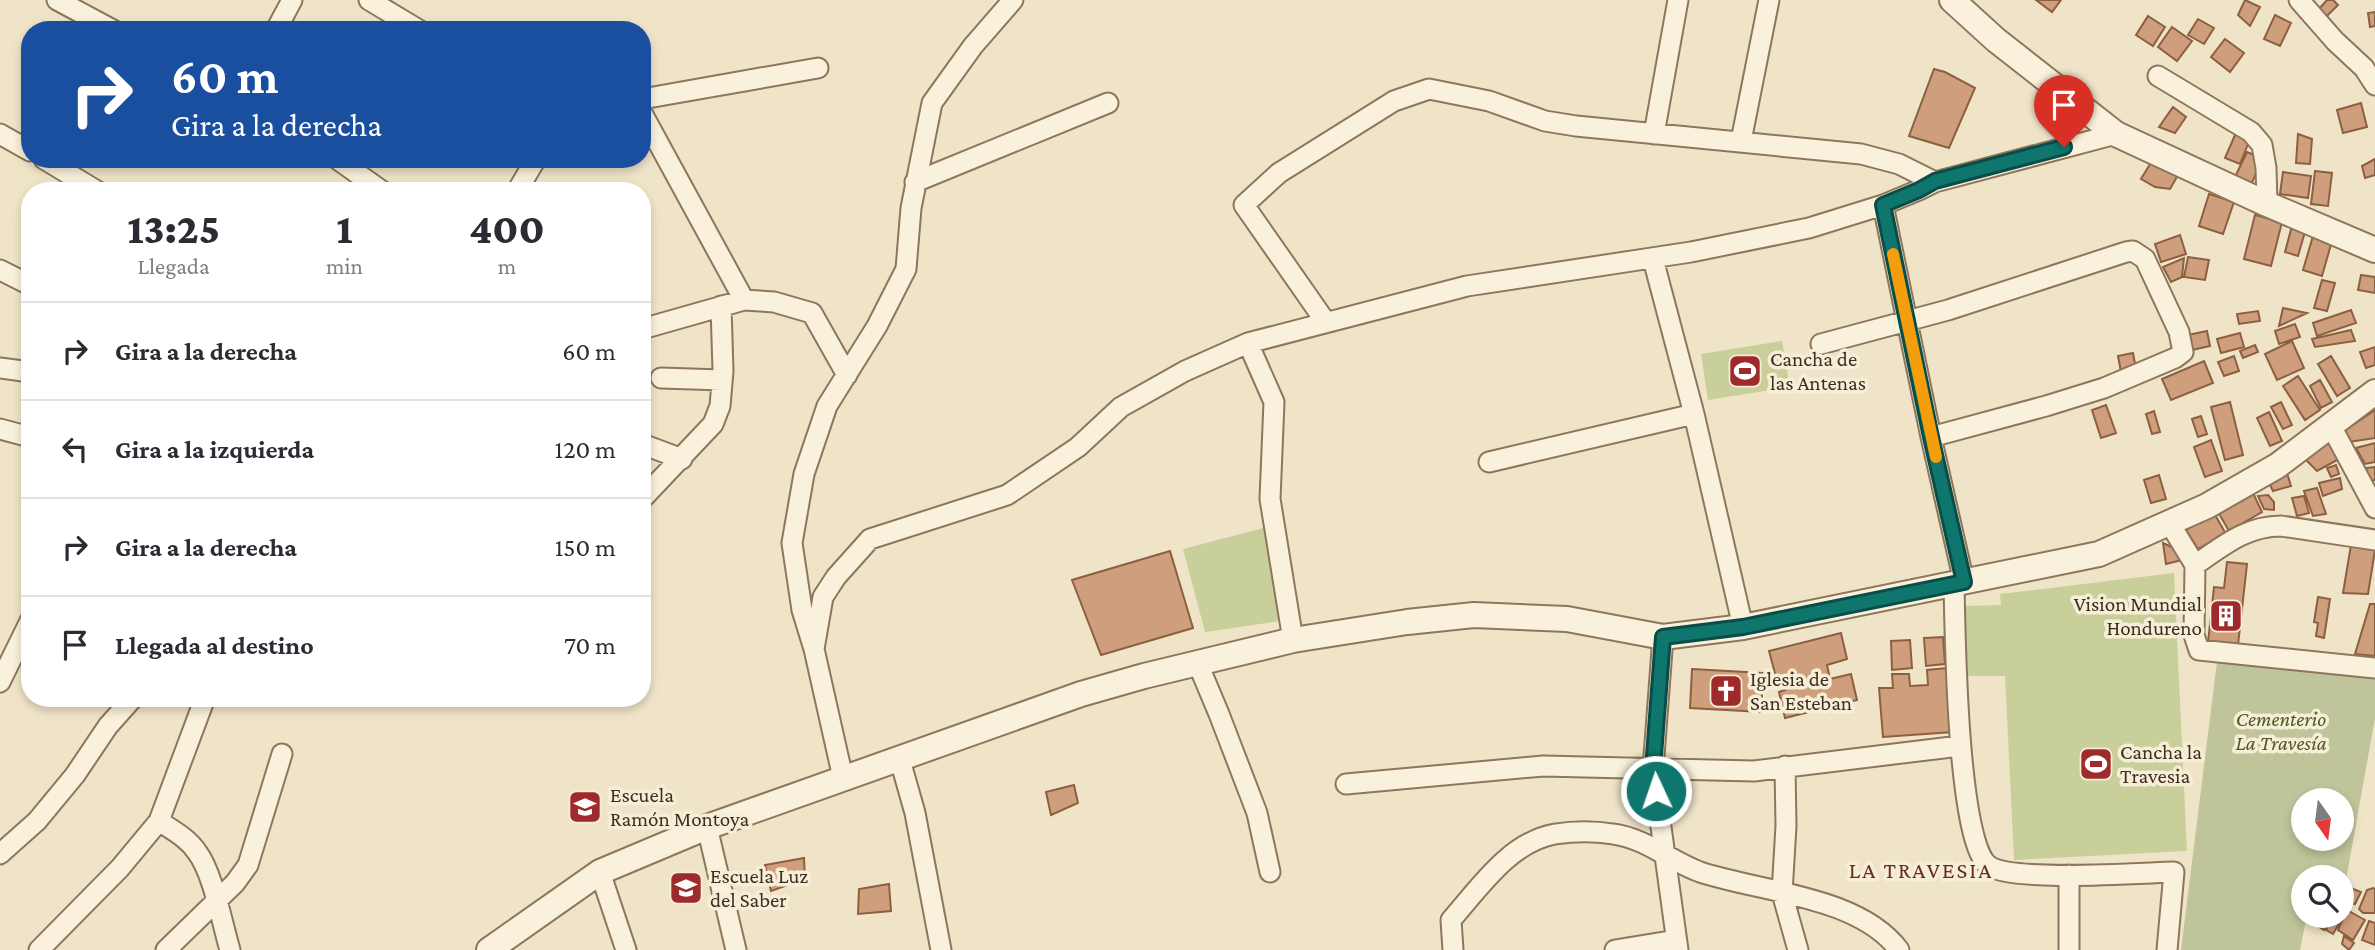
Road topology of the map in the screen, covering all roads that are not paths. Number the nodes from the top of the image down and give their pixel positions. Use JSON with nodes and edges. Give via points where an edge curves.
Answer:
{"nodes":[{"id":1,"x":57,"y":0,"type":"edge"},
{"id":2,"x":292,"y":0,"type":"edge"},
{"id":3,"x":369,"y":0,"type":"edge"},
{"id":4,"x":1013,"y":0,"type":"edge"},
{"id":5,"x":1678,"y":0,"type":"edge"},
{"id":6,"x":1769,"y":0,"type":"edge"},
{"id":7,"x":1952,"y":0,"type":"edge"},
{"id":8,"x":2299,"y":0,"type":"edge"},
{"id":9,"x":96,"y":21,"type":"edge"},
{"id":10,"x":281,"y":21,"type":"edge"},
{"id":11,"x":404,"y":21,"type":"edge"},
{"id":12,"x":818,"y":68,"type":"dead end"},
{"id":13,"x":2158,"y":76,"type":"dead end"},
{"id":14,"x":2375,"y":85,"type":"edge"},
{"id":15,"x":651,"y":97,"type":"edge"},
{"id":16,"x":1108,"y":103,"type":"dead end"},
{"id":17,"x":651,"y":130,"type":"edge"},
{"id":18,"x":0,"y":134,"type":"edge"},
{"id":19,"x":1654,"y":134,"type":"junction"},
{"id":20,"x":2116,"y":134,"type":"junction"},
{"id":21,"x":1741,"y":141,"type":"junction"},
{"id":22,"x":21,"y":146,"type":"edge"},
{"id":23,"x":59,"y":168,"type":"edge"},
{"id":24,"x":350,"y":168,"type":"edge"},
{"id":25,"x":1935,"y":181,"type":"junction"},
{"id":26,"x":82,"y":182,"type":"edge"},
{"id":27,"x":369,"y":182,"type":"edge"},
{"id":28,"x":915,"y":182,"type":"junction"},
{"id":29,"x":2267,"y":204,"type":"junction"},
{"id":30,"x":1883,"y":205,"type":"junction"},
{"id":31,"x":2375,"y":250,"type":"edge"},
{"id":32,"x":1653,"y":259,"type":"junction"},
{"id":33,"x":0,"y":270,"type":"edge"},
{"id":34,"x":21,"y":280,"type":"edge"},
{"id":35,"x":744,"y":300,"type":"junction"},
{"id":36,"x":721,"y":306,"type":"junction"},
{"id":37,"x":1325,"y":321,"type":"junction"},
{"id":38,"x":1907,"y":322,"type":"junction"},
{"id":39,"x":651,"y":326,"type":"edge"},
{"id":40,"x":1248,"y":343,"type":"junction"},
{"id":41,"x":1821,"y":344,"type":"dead end"},
{"id":42,"x":0,"y":368,"type":"edge"},
{"id":43,"x":21,"y":371,"type":"edge"},
{"id":44,"x":847,"y":375,"type":"junction"},
{"id":45,"x":661,"y":378,"type":"dead end"},
{"id":46,"x":722,"y":380,"type":"junction"},
{"id":47,"x":2375,"y":392,"type":"edge"},
{"id":48,"x":1694,"y":414,"type":"junction"},
{"id":49,"x":2331,"y":426,"type":"junction"},
{"id":50,"x":0,"y":429,"type":"edge"},
{"id":51,"x":21,"y":435,"type":"edge"},
{"id":52,"x":1931,"y":437,"type":"junction"},
{"id":53,"x":651,"y":447,"type":"edge"},
{"id":54,"x":682,"y":459,"type":"junction"},
{"id":55,"x":1489,"y":461,"type":"dead end"},
{"id":56,"x":651,"y":490,"type":"edge"},
{"id":57,"x":2375,"y":508,"type":"edge"},
{"id":58,"x":2170,"y":524,"type":"junction"},
{"id":59,"x":2375,"y":540,"type":"edge"},
{"id":60,"x":2195,"y":565,"type":"junction"},
{"id":61,"x":1959,"y":583,"type":"junction"},
{"id":62,"x":1743,"y":627,"type":"junction"},
{"id":63,"x":1663,"y":637,"type":"junction"},
{"id":64,"x":21,"y":639,"type":"edge"},
{"id":65,"x":1293,"y":640,"type":"junction"},
{"id":66,"x":814,"y":649,"type":"junction"},
{"id":67,"x":1198,"y":664,"type":"junction"},
{"id":68,"x":2375,"y":668,"type":"edge"},
{"id":69,"x":0,"y":682,"type":"edge"},
{"id":70,"x":125,"y":707,"type":"edge"},
{"id":71,"x":202,"y":707,"type":"edge"},
{"id":72,"x":1960,"y":746,"type":"junction"},
{"id":73,"x":282,"y":754,"type":"dead end"},
{"id":74,"x":900,"y":760,"type":"junction"},
{"id":75,"x":1785,"y":766,"type":"junction"},
{"id":76,"x":1653,"y":769,"type":"junction"},
{"id":77,"x":843,"y":778,"type":"junction"},
{"id":78,"x":1346,"y":784,"type":"dead end"},
{"id":79,"x":159,"y":821,"type":"junction"},
{"id":80,"x":707,"y":827,"type":"junction"},
{"id":81,"x":0,"y":854,"type":"edge"},
{"id":82,"x":1664,"y":856,"type":"junction"},
{"id":83,"x":600,"y":872,"type":"junction"},
{"id":84,"x":1270,"y":872,"type":"dead end"},
{"id":85,"x":2069,"y":875,"type":"junction"},
{"id":86,"x":1782,"y":893,"type":"junction"},
{"id":87,"x":215,"y":900,"type":"junction"},
{"id":88,"x":1677,"y":945,"type":"edge"},
{"id":89,"x":39,"y":950,"type":"edge"},
{"id":90,"x":166,"y":950,"type":"edge"},
{"id":91,"x":230,"y":950,"type":"edge"},
{"id":92,"x":489,"y":950,"type":"edge"},
{"id":93,"x":625,"y":950,"type":"edge"},
{"id":94,"x":736,"y":950,"type":"edge"},
{"id":95,"x":942,"y":950,"type":"edge"},
{"id":96,"x":1453,"y":950,"type":"edge"},
{"id":97,"x":1615,"y":950,"type":"edge"},
{"id":98,"x":1798,"y":950,"type":"edge"},
{"id":99,"x":1899,"y":950,"type":"edge"},
{"id":100,"x":2069,"y":950,"type":"edge"},
{"id":101,"x":2167,"y":950,"type":"edge"}],
"edges":[{"from":1,"to":9,"type":"street"},
{"from":2,"to":10,"type":"street"},
{"from":3,"to":11,"type":"street"},
{"from":4,"to":28,"type":"street","via":[[932,103]]},
{"from":5,"to":19,"type":"street"},
{"from":6,"to":21,"type":"street"},
{"from":7,"to":20,"type":"street"},
{"from":8,"to":14,"type":"street"},
{"from":12,"to":15,"type":"street"},
{"from":13,"to":29,"type":"street","via":[[2251,132],[2262,145]]},
{"from":16,"to":28,"type":"street"},
{"from":17,"to":35,"type":"street"},
{"from":18,"to":22,"type":"street"},
{"from":19,"to":21,"type":"street"},
{"from":19,"to":37,"type":"street","via":[[1545,121],[1489,101],[1429,89],[1394,101],[1279,173],[1244,205]]},
{"from":20,"to":25,"type":"street"},
{"from":20,"to":29,"type":"street"},
{"from":21,"to":25,"type":"street","via":[[1861,155],[1899,164]]},
{"from":23,"to":26,"type":"street"},
{"from":24,"to":27,"type":"street"},
{"from":25,"to":30,"type":"street"},
{"from":28,"to":44,"type":"street","via":[[906,269]]},
{"from":29,"to":31,"type":"street"},
{"from":30,"to":32,"type":"street","via":[[1809,228]]},
{"from":30,"to":38,"type":"street"},
{"from":32,"to":37,"type":"street","via":[[1467,286]]},
{"from":32,"to":48,"type":"street"},
{"from":33,"to":34,"type":"street"},
{"from":35,"to":36,"type":"street"},
{"from":35,"to":44,"type":"street","via":[[774,302],[812,313]]},
{"from":36,"to":39,"type":"street"},
{"from":36,"to":46,"type":"street"},
{"from":37,"to":40,"type":"street"},
{"from":38,"to":41,"type":"street"},
{"from":38,"to":52,"type":"street"},
{"from":38,"to":52,"type":"street","via":[[2133,251],[2145,259],[2183,346],[2175,358],[2104,388]]},
{"from":40,"to":65,"type":"street","via":[[1274,402],[1270,499]]},
{"from":40,"to":66,"type":"street","via":[[1121,407],[1078,447],[1007,495],[870,539],[823,597]]},
{"from":42,"to":43,"type":"street"},
{"from":44,"to":66,"type":"street","via":[[827,406],[804,474],[792,543],[802,610]]},
{"from":45,"to":46,"type":"street"},
{"from":46,"to":54,"type":"street","via":[[713,424]]},
{"from":47,"to":49,"type":"street"},
{"from":48,"to":55,"type":"street"},
{"from":48,"to":62,"type":"street"},
{"from":49,"to":57,"type":"street"},
{"from":49,"to":58,"type":"street","via":[[2277,466]]},
{"from":50,"to":51,"type":"street"},
{"from":52,"to":61,"type":"street"},
{"from":53,"to":54,"type":"street"},
{"from":54,"to":56,"type":"street"},
{"from":58,"to":60,"type":"street"},
{"from":58,"to":61,"type":"street","via":[[2099,554]]},
{"from":59,"to":60,"type":"street","via":[[2266,526],[2248,531]]},
{"from":60,"to":68,"type":"street","via":[[2194,635],[2199,650]]},
{"from":61,"to":62,"type":"street"},
{"from":61,"to":72,"type":"street"},
{"from":62,"to":63,"type":"street"},
{"from":63,"to":65,"type":"street","via":[[1567,619],[1474,615]]},
{"from":63,"to":76,"type":"street"},
{"from":64,"to":69,"type":"street"},
{"from":65,"to":67,"type":"street"},
{"from":66,"to":77,"type":"street"},
{"from":67,"to":74,"type":"street","via":[[1081,694]]},
{"from":67,"to":84,"type":"street","via":[[1257,813]]},
{"from":70,"to":81,"type":"street","via":[[37,821]]},
{"from":71,"to":79,"type":"street"},
{"from":72,"to":75,"type":"street"},
{"from":72,"to":85,"type":"street","via":[[1975,846],[1987,865],[2004,873]]},
{"from":73,"to":87,"type":"street","via":[[248,864]]},
{"from":74,"to":77,"type":"street"},
{"from":74,"to":95,"type":"street"},
{"from":75,"to":76,"type":"street","via":[[1754,771]]},
{"from":75,"to":86,"type":"street"},
{"from":76,"to":78,"type":"street","via":[[1544,766]]},
{"from":76,"to":82,"type":"street"},
{"from":77,"to":80,"type":"street"},
{"from":79,"to":87,"type":"street","via":[[197,850]]},
{"from":79,"to":89,"type":"street"},
{"from":80,"to":83,"type":"street"},
{"from":80,"to":94,"type":"street"},
{"from":82,"to":86,"type":"street","via":[[1699,871]]},
{"from":82,"to":88,"type":"street"},
{"from":82,"to":96,"type":"street","via":[[1643,842],[1615,834],[1554,834],[1523,845],[1451,919]]},
{"from":83,"to":92,"type":"street"},
{"from":83,"to":93,"type":"street"},
{"from":85,"to":100,"type":"street"},
{"from":85,"to":101,"type":"street","via":[[2174,872]]},
{"from":86,"to":98,"type":"street"},
{"from":86,"to":99,"type":"street","via":[[1847,911],[1888,936]]},
{"from":87,"to":90,"type":"street"},
{"from":87,"to":91,"type":"street"},
{"from":88,"to":97,"type":"street"}]}
